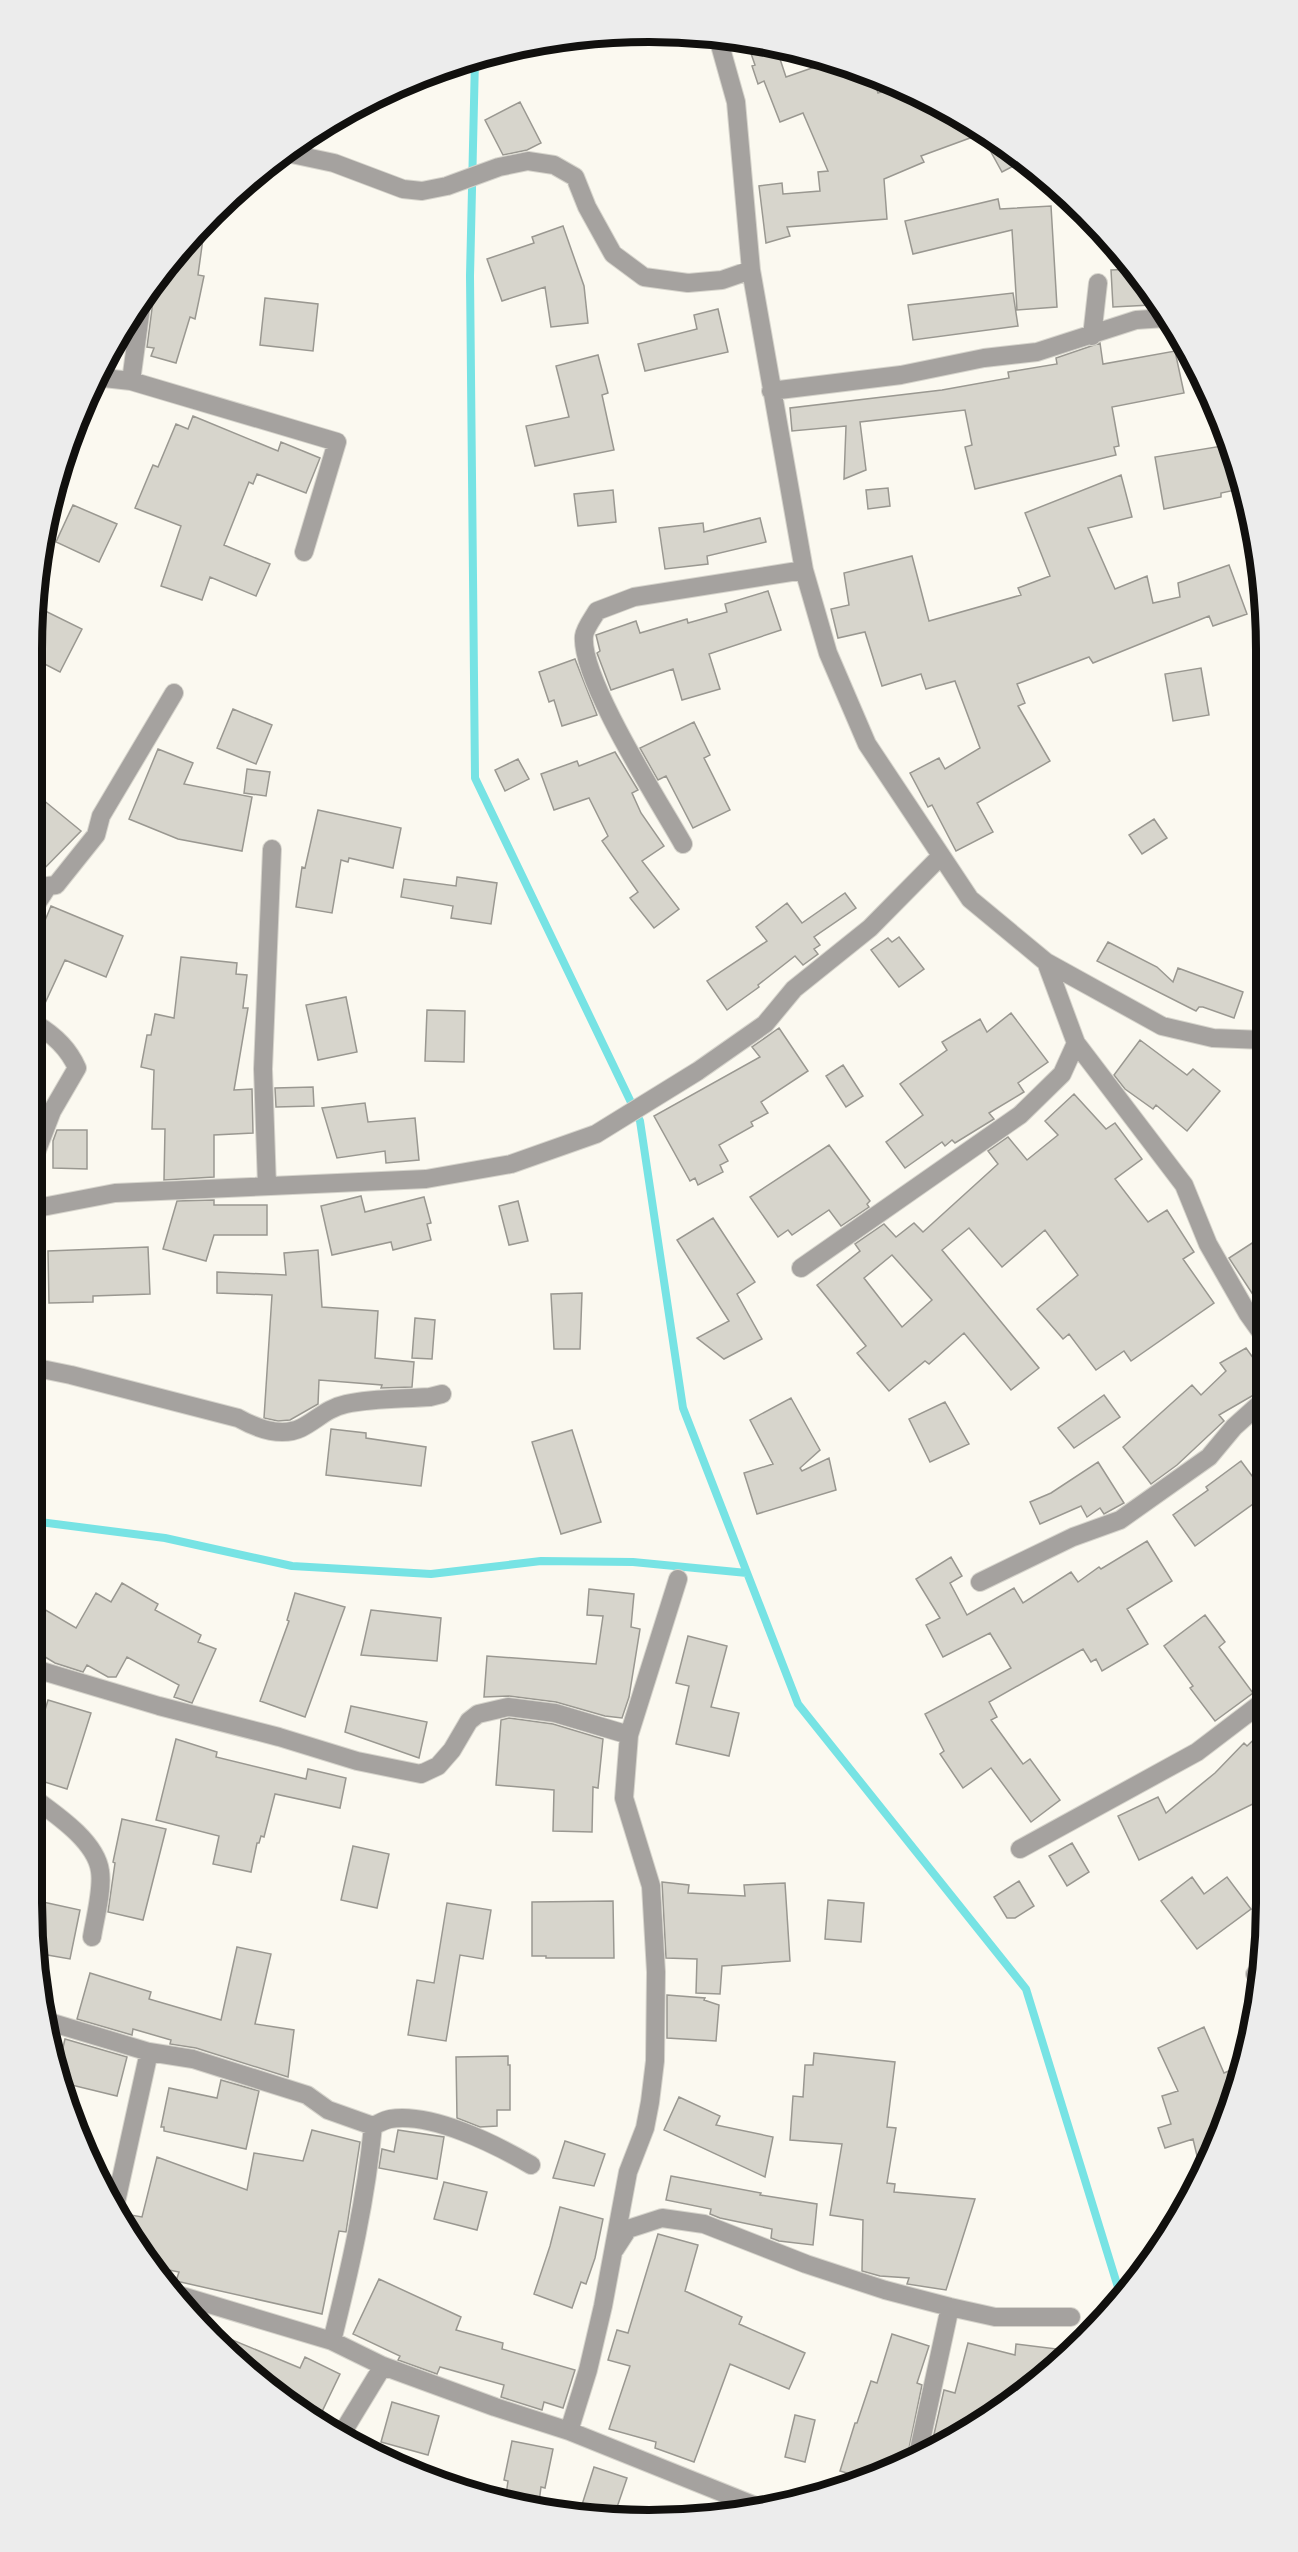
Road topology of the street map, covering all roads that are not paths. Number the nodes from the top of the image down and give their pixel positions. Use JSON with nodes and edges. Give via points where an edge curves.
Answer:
{"nodes":[{"id":1,"x":720,"y":46,"type":"edge"},
{"id":2,"x":296,"y":155,"type":"edge"},
{"id":3,"x":751,"y":270,"type":"junction"},
{"id":4,"x":1098,"y":284,"type":"dead end"},
{"id":5,"x":1158,"y":318,"type":"edge"},
{"id":6,"x":139,"y":319,"type":"edge"},
{"id":7,"x":1092,"y":336,"type":"junction"},
{"id":8,"x":106,"y":378,"type":"edge"},
{"id":9,"x":131,"y":381,"type":"junction"},
{"id":10,"x":771,"y":391,"type":"junction"},
{"id":11,"x":304,"y":552,"type":"dead end"},
{"id":12,"x":804,"y":570,"type":"junction"},
{"id":13,"x":174,"y":693,"type":"dead end"},
{"id":14,"x":684,"y":844,"type":"dead end"},
{"id":15,"x":272,"y":849,"type":"dead end"},
{"id":16,"x":940,"y":856,"type":"junction"},
{"id":17,"x":42,"y":895,"type":"edge"},
{"id":18,"x":1046,"y":962,"type":"junction"},
{"id":19,"x":42,"y":1028,"type":"edge"},
{"id":20,"x":1256,"y":1040,"type":"edge"},
{"id":21,"x":1076,"y":1043,"type":"junction"},
{"id":22,"x":42,"y":1137,"type":"edge"},
{"id":23,"x":267,"y":1186,"type":"junction"},
{"id":24,"x":42,"y":1207,"type":"edge"},
{"id":25,"x":801,"y":1268,"type":"dead end"},
{"id":26,"x":1256,"y":1325,"type":"edge"},
{"id":27,"x":42,"y":1369,"type":"edge"},
{"id":28,"x":442,"y":1394,"type":"dead end"},
{"id":29,"x":1256,"y":1407,"type":"edge"},
{"id":30,"x":678,"y":1579,"type":"dead end"},
{"id":31,"x":981,"y":1582,"type":"dead end"},
{"id":32,"x":42,"y":1671,"type":"edge"},
{"id":33,"x":1256,"y":1707,"type":"edge"},
{"id":34,"x":629,"y":1735,"type":"junction"},
{"id":35,"x":42,"y":1804,"type":"edge"},
{"id":36,"x":1020,"y":1849,"type":"dead end"},
{"id":37,"x":92,"y":1937,"type":"dead end"},
{"id":38,"x":55,"y":2023,"type":"edge"},
{"id":39,"x":149,"y":2052,"type":"junction"},
{"id":40,"x":373,"y":2126,"type":"junction"},
{"id":41,"x":531,"y":2164,"type":"dead end"},
{"id":42,"x":117,"y":2195,"type":"edge"},
{"id":43,"x":610,"y":2255,"type":"junction"},
{"id":44,"x":189,"y":2298,"type":"edge"},
{"id":45,"x":950,"y":2307,"type":"junction"},
{"id":46,"x":1071,"y":2318,"type":"dead end"},
{"id":47,"x":332,"y":2341,"type":"junction"},
{"id":48,"x":383,"y":2366,"type":"junction"},
{"id":49,"x":345,"y":2429,"type":"edge"},
{"id":50,"x":569,"y":2431,"type":"junction"},
{"id":51,"x":920,"y":2445,"type":"edge"},
{"id":52,"x":745,"y":2502,"type":"edge"}],
"edges":[{"from":1,"to":3,"type":"street","via":[[736,102]]},
{"from":2,"to":3,"type":"street","via":[[334,163],[403,189],[422,190],[528,161],[554,165],[575,177],[613,254],[644,277],[688,283],[722,280]]},
{"from":3,"to":10,"type":"street"},
{"from":4,"to":7,"type":"street"},
{"from":5,"to":7,"type":"street","via":[[1136,320]]},
{"from":6,"to":9,"type":"street"},
{"from":7,"to":10,"type":"street","via":[[1036,352],[901,375]]},
{"from":8,"to":9,"type":"street"},
{"from":9,"to":11,"type":"street","via":[[337,442]]},
{"from":10,"to":12,"type":"street"},
{"from":12,"to":14,"type":"street","via":[[634,597],[597,611],[584,634],[586,654],[599,691]]},
{"from":12,"to":16,"type":"street","via":[[828,653],[867,744]]},
{"from":13,"to":17,"type":"street","via":[[102,816],[96,835],[56,885],[48,886]]},
{"from":15,"to":23,"type":"street","via":[[263,1069]]},
{"from":16,"to":18,"type":"street","via":[[970,898]]},
{"from":16,"to":23,"type":"street","via":[[870,928],[794,989],[765,1024],[596,1134],[511,1164],[426,1179]]},
{"from":18,"to":20,"type":"street","via":[[1162,1026],[1213,1038]]},
{"from":18,"to":21,"type":"street"},
{"from":19,"to":22,"type":"street","via":[[72,1056],[77,1068]]},
{"from":21,"to":25,"type":"street","via":[[1062,1074],[1020,1115]]},
{"from":21,"to":26,"type":"street","via":[[1184,1185],[1208,1244]]},
{"from":23,"to":24,"type":"street","via":[[115,1193]]},
{"from":27,"to":28,"type":"street","via":[[281,1432],[300,1429],[327,1410],[346,1404]]},
{"from":29,"to":31,"type":"street","via":[[1209,1457],[1120,1520],[1072,1537]]},
{"from":30,"to":34,"type":"street"},
{"from":32,"to":34,"type":"street","via":[[357,1761],[421,1774],[438,1766],[478,1714],[508,1707],[555,1713]]},
{"from":33,"to":36,"type":"street","via":[[1197,1752]]},
{"from":34,"to":43,"type":"street","via":[[624,1798],[651,1886],[656,1972],[655,2061],[645,2128],[628,2172]]},
{"from":35,"to":37,"type":"street","via":[[67,1823],[94,1854],[100,1872]]},
{"from":38,"to":39,"type":"street"},
{"from":39,"to":40,"type":"street","via":[[193,2059],[307,2095],[328,2110]]},
{"from":39,"to":42,"type":"street"},
{"from":40,"to":41,"type":"street","via":[[389,2119],[420,2119],[492,2143]]},
{"from":40,"to":47,"type":"street","via":[[360,2224]]},
{"from":43,"to":45,"type":"street","via":[[628,2229],[662,2218],[704,2224],[806,2264]]},
{"from":43,"to":50,"type":"street","via":[[591,2359]]},
{"from":44,"to":47,"type":"street"},
{"from":45,"to":46,"type":"street","via":[[994,2317]]},
{"from":45,"to":51,"type":"street"},
{"from":47,"to":48,"type":"street"},
{"from":48,"to":49,"type":"street"},
{"from":48,"to":50,"type":"street"},
{"from":50,"to":52,"type":"street"}]}
